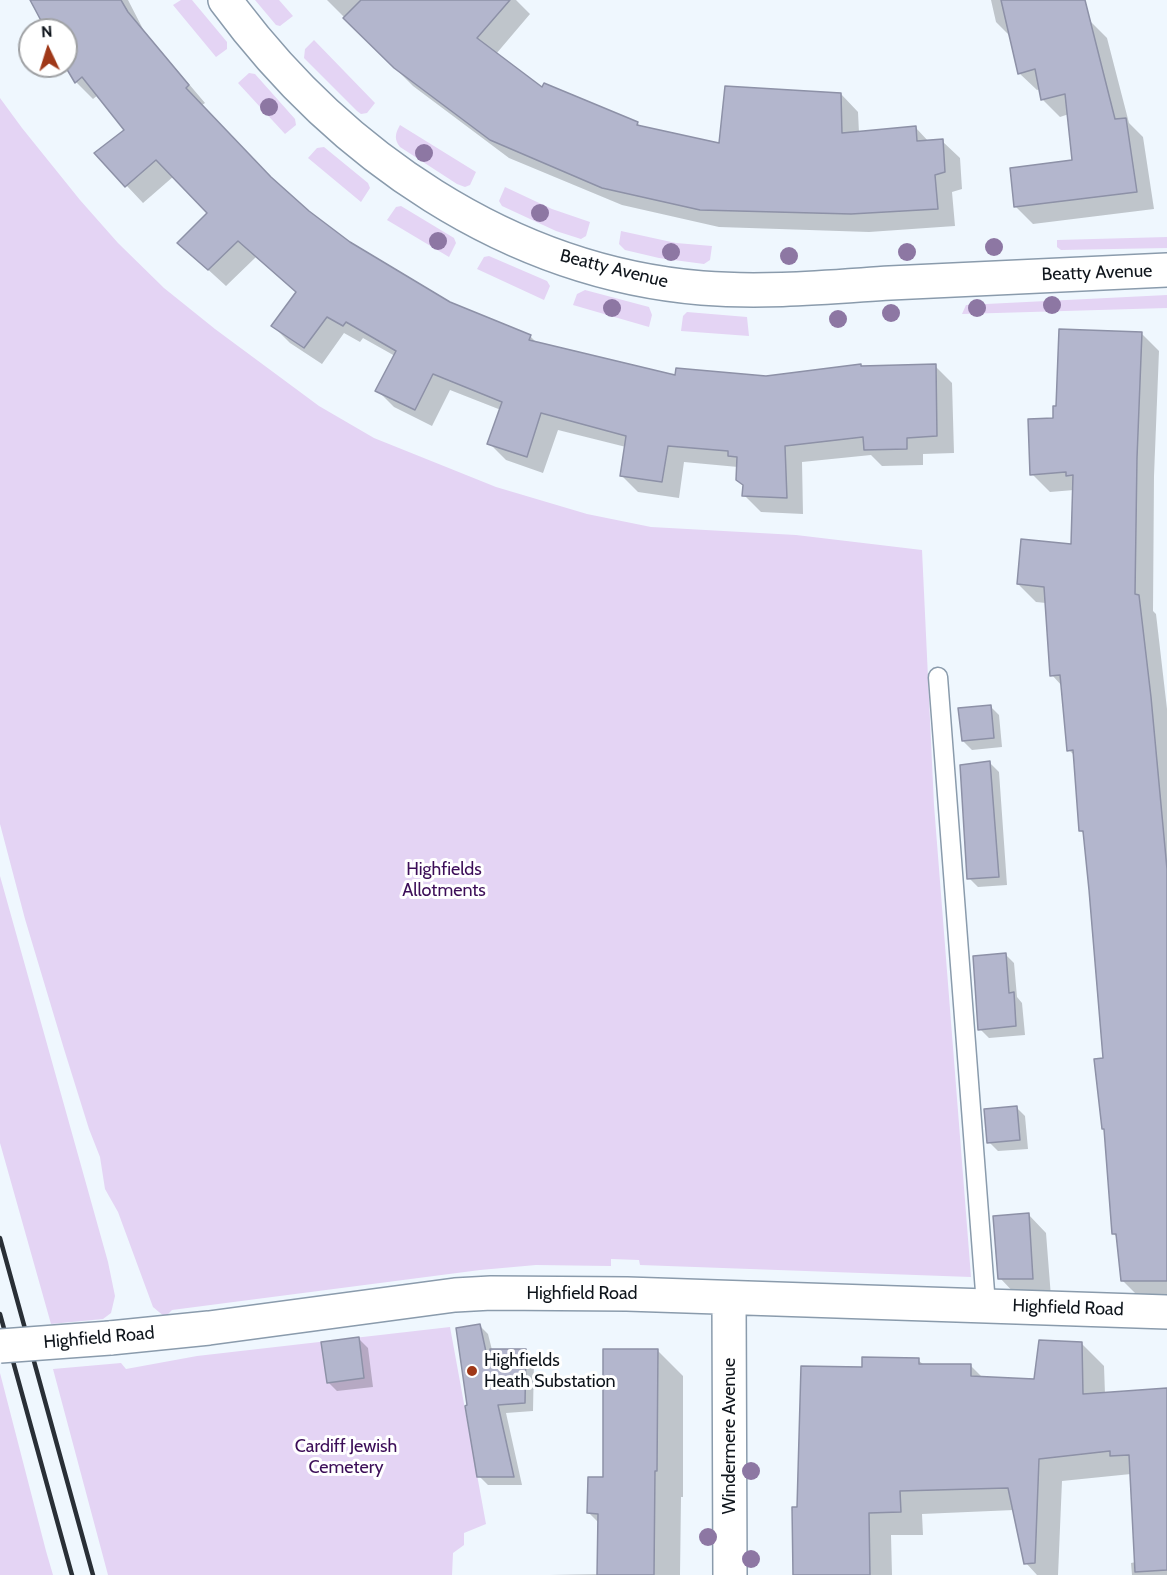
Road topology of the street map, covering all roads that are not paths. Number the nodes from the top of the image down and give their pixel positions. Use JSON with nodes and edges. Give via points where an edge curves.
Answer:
{"nodes":[{"id":1,"x":225,"y":0,"type":"edge"},
{"id":2,"x":1167,"y":270,"type":"edge"},
{"id":3,"x":938,"y":677,"type":"dead end"},
{"id":4,"x":729,"y":1298,"type":"junction"},
{"id":5,"x":986,"y":1305,"type":"junction"},
{"id":6,"x":1167,"y":1312,"type":"edge"},
{"id":7,"x":0,"y":1346,"type":"edge"},
{"id":8,"x":730,"y":1575,"type":"edge"}],
"edges":[{"from":1,"to":2,"type":"street","name":"Beatty Avenue","via":[[265,50],[334,121],[401,176],[491,229],[594,268],[647,281],[703,288],[777,289]]},
{"from":3,"to":5,"type":"lane"},
{"from":4,"to":5,"type":"street","name":"Highfield Road"},
{"from":4,"to":7,"type":"street","name":"Highfield Road","bridge":true,"via":[[455,1295],[209,1328]]},
{"from":4,"to":8,"type":"street","name":"Windermere Avenue"},
{"from":5,"to":6,"type":"street","name":"Highfield Road"}]}
